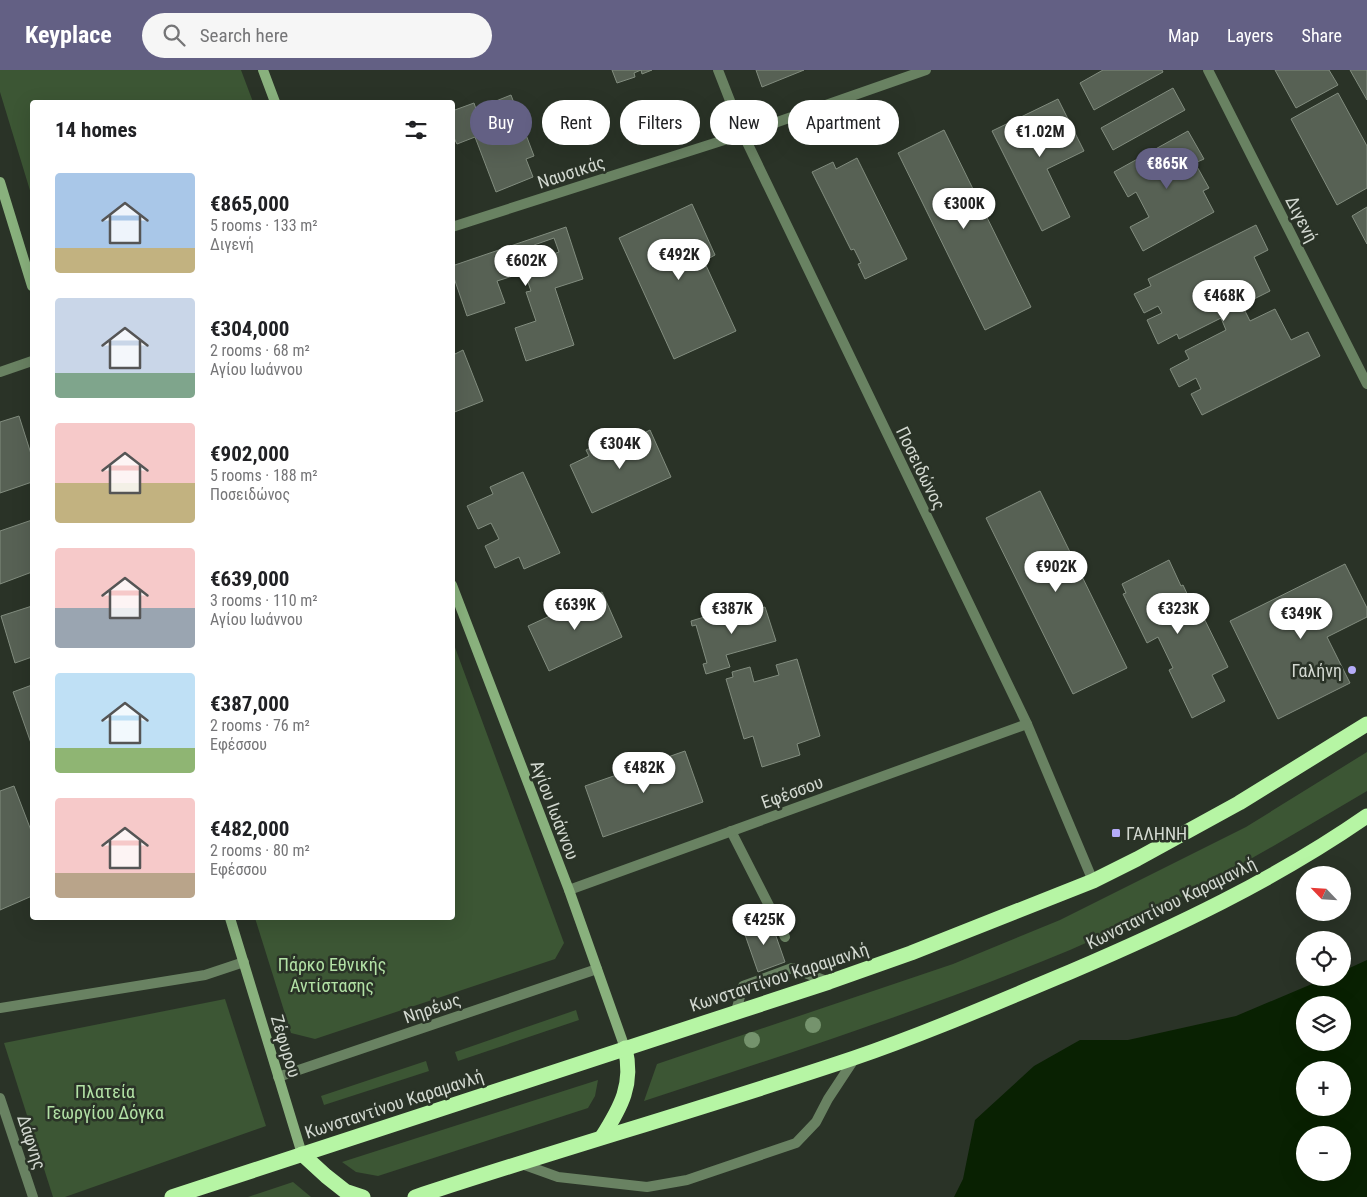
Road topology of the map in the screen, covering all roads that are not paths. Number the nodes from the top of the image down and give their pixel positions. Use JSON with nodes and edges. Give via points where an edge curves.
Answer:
{"nodes":[{"id":1,"x":263,"y":70,"type":"edge"},
{"id":2,"x":718,"y":70,"type":"edge"},
{"id":3,"x":926,"y":70,"type":"edge"},
{"id":4,"x":1208,"y":70,"type":"edge"},
{"id":5,"x":274,"y":100,"type":"edge"},
{"id":6,"x":730,"y":100,"type":"edge"},
{"id":7,"x":778,"y":122,"type":"edge"},
{"id":8,"x":710,"y":145,"type":"edge"},
{"id":9,"x":748,"y":145,"type":"edge"},
{"id":10,"x":0,"y":182,"type":"edge"},
{"id":11,"x":455,"y":226,"type":"edge"},
{"id":12,"x":30,"y":280,"type":"edge"},
{"id":13,"x":30,"y":361,"type":"edge"},
{"id":14,"x":0,"y":372,"type":"edge"},
{"id":15,"x":1367,"y":384,"type":"edge"},
{"id":16,"x":455,"y":593,"type":"edge"},
{"id":17,"x":1027,"y":724,"type":"junction"},
{"id":18,"x":1367,"y":724,"type":"edge"},
{"id":19,"x":1367,"y":816,"type":"edge"},
{"id":20,"x":731,"y":831,"type":"junction"},
{"id":21,"x":1093,"y":880,"type":"junction"},
{"id":22,"x":569,"y":890,"type":"junction"},
{"id":23,"x":231,"y":920,"type":"edge"},
{"id":24,"x":786,"y":937,"type":"dead end"},
{"id":25,"x":244,"y":962,"type":"junction"},
{"id":26,"x":597,"y":969,"type":"junction"},
{"id":27,"x":829,"y":982,"type":"junction"},
{"id":28,"x":0,"y":1008,"type":"edge"},
{"id":29,"x":736,"y":1011,"type":"junction"},
{"id":30,"x":625,"y":1048,"type":"junction"},
{"id":31,"x":855,"y":1057,"type":"junction"},
{"id":32,"x":278,"y":1077,"type":"junction"},
{"id":33,"x":0,"y":1098,"type":"edge"},
{"id":34,"x":602,"y":1138,"type":"junction"},
{"id":35,"x":302,"y":1154,"type":"junction"},
{"id":36,"x":518,"y":1163,"type":"junction"},
{"id":37,"x":33,"y":1197,"type":"edge"},
{"id":38,"x":172,"y":1197,"type":"edge"},
{"id":39,"x":364,"y":1197,"type":"edge"},
{"id":40,"x":415,"y":1197,"type":"edge"}],
"edges":[{"from":1,"to":5,"type":"street"},
{"from":2,"to":6,"type":"street","name":"Ποσειδώνος"},
{"from":3,"to":7,"type":"street","name":"Ναυσικάς"},
{"from":4,"to":15,"type":"street","name":"Διγενή"},
{"from":8,"to":11,"type":"street","name":"Ναυσικάς"},
{"from":9,"to":17,"type":"street","name":"Ποσειδώνος"},
{"from":10,"to":12,"type":"street"},
{"from":13,"to":14,"type":"street"},
{"from":16,"to":22,"type":"street","name":"Αγίου Ιωάννου"},
{"from":17,"to":20,"type":"street","name":"Εφέσσου"},
{"from":17,"to":21,"type":"street","name":"Ποσειδώνος"},
{"from":18,"to":21,"type":"highway","name":"Κωνσταντίνου Καραμανλή","via":[[1239,803]]},
{"from":19,"to":31,"type":"highway","name":"Κωνσταντίνου Καραμανλή","via":[[1298,860],[1201,913],[984,1008]]},
{"from":20,"to":22,"type":"street","name":"Εφέσσου"},
{"from":20,"to":24,"type":"street"},
{"from":21,"to":27,"type":"highway","name":"Κωνσταντίνου Καραμανλή","via":[[911,953]]},
{"from":22,"to":26,"type":"street","name":"Αγίου Ιωάννου"},
{"from":23,"to":25,"type":"street","name":"Ζέφυρου"},
{"from":25,"to":28,"type":"street","via":[[204,975]]},
{"from":25,"to":32,"type":"street","name":"Ζέφυρου"},
{"from":26,"to":30,"type":"street","name":"Αγίου Ιωάννου"},
{"from":26,"to":32,"type":"street","name":"Νηρέως"},
{"from":27,"to":29,"type":"highway","name":"Κωνσταντίνου Καραμανλή"},
{"from":27,"to":29,"type":"street","via":[[792,968],[743,986]]},
{"from":29,"to":30,"type":"highway","name":"Κωνσταντίνου Καραμανλή"},
{"from":30,"to":34,"type":"highway","via":[[629,1063],[626,1086],[620,1108]]},
{"from":30,"to":35,"type":"highway","name":"Κωνσταντίνου Καραμανλή"},
{"from":31,"to":34,"type":"highway","name":"Κωνσταντίνου Καραμανλή"},
{"from":31,"to":36,"type":"street","via":[[816,1122],[796,1143],[687,1180],[647,1186],[558,1177]]},
{"from":32,"to":35,"type":"street","name":"Ζέφυρου"},
{"from":33,"to":37,"type":"street","name":"Δάφνης"},
{"from":34,"to":36,"type":"highway","name":"Κωνσταντίνου Καραμανλή"},
{"from":35,"to":38,"type":"highway","name":"Κωνσταντίνου Καραμανλή"},
{"from":35,"to":39,"type":"highway","via":[[345,1190]]},
{"from":36,"to":40,"type":"highway","name":"Κωνσταντίνου Καραμανλή"}]}
